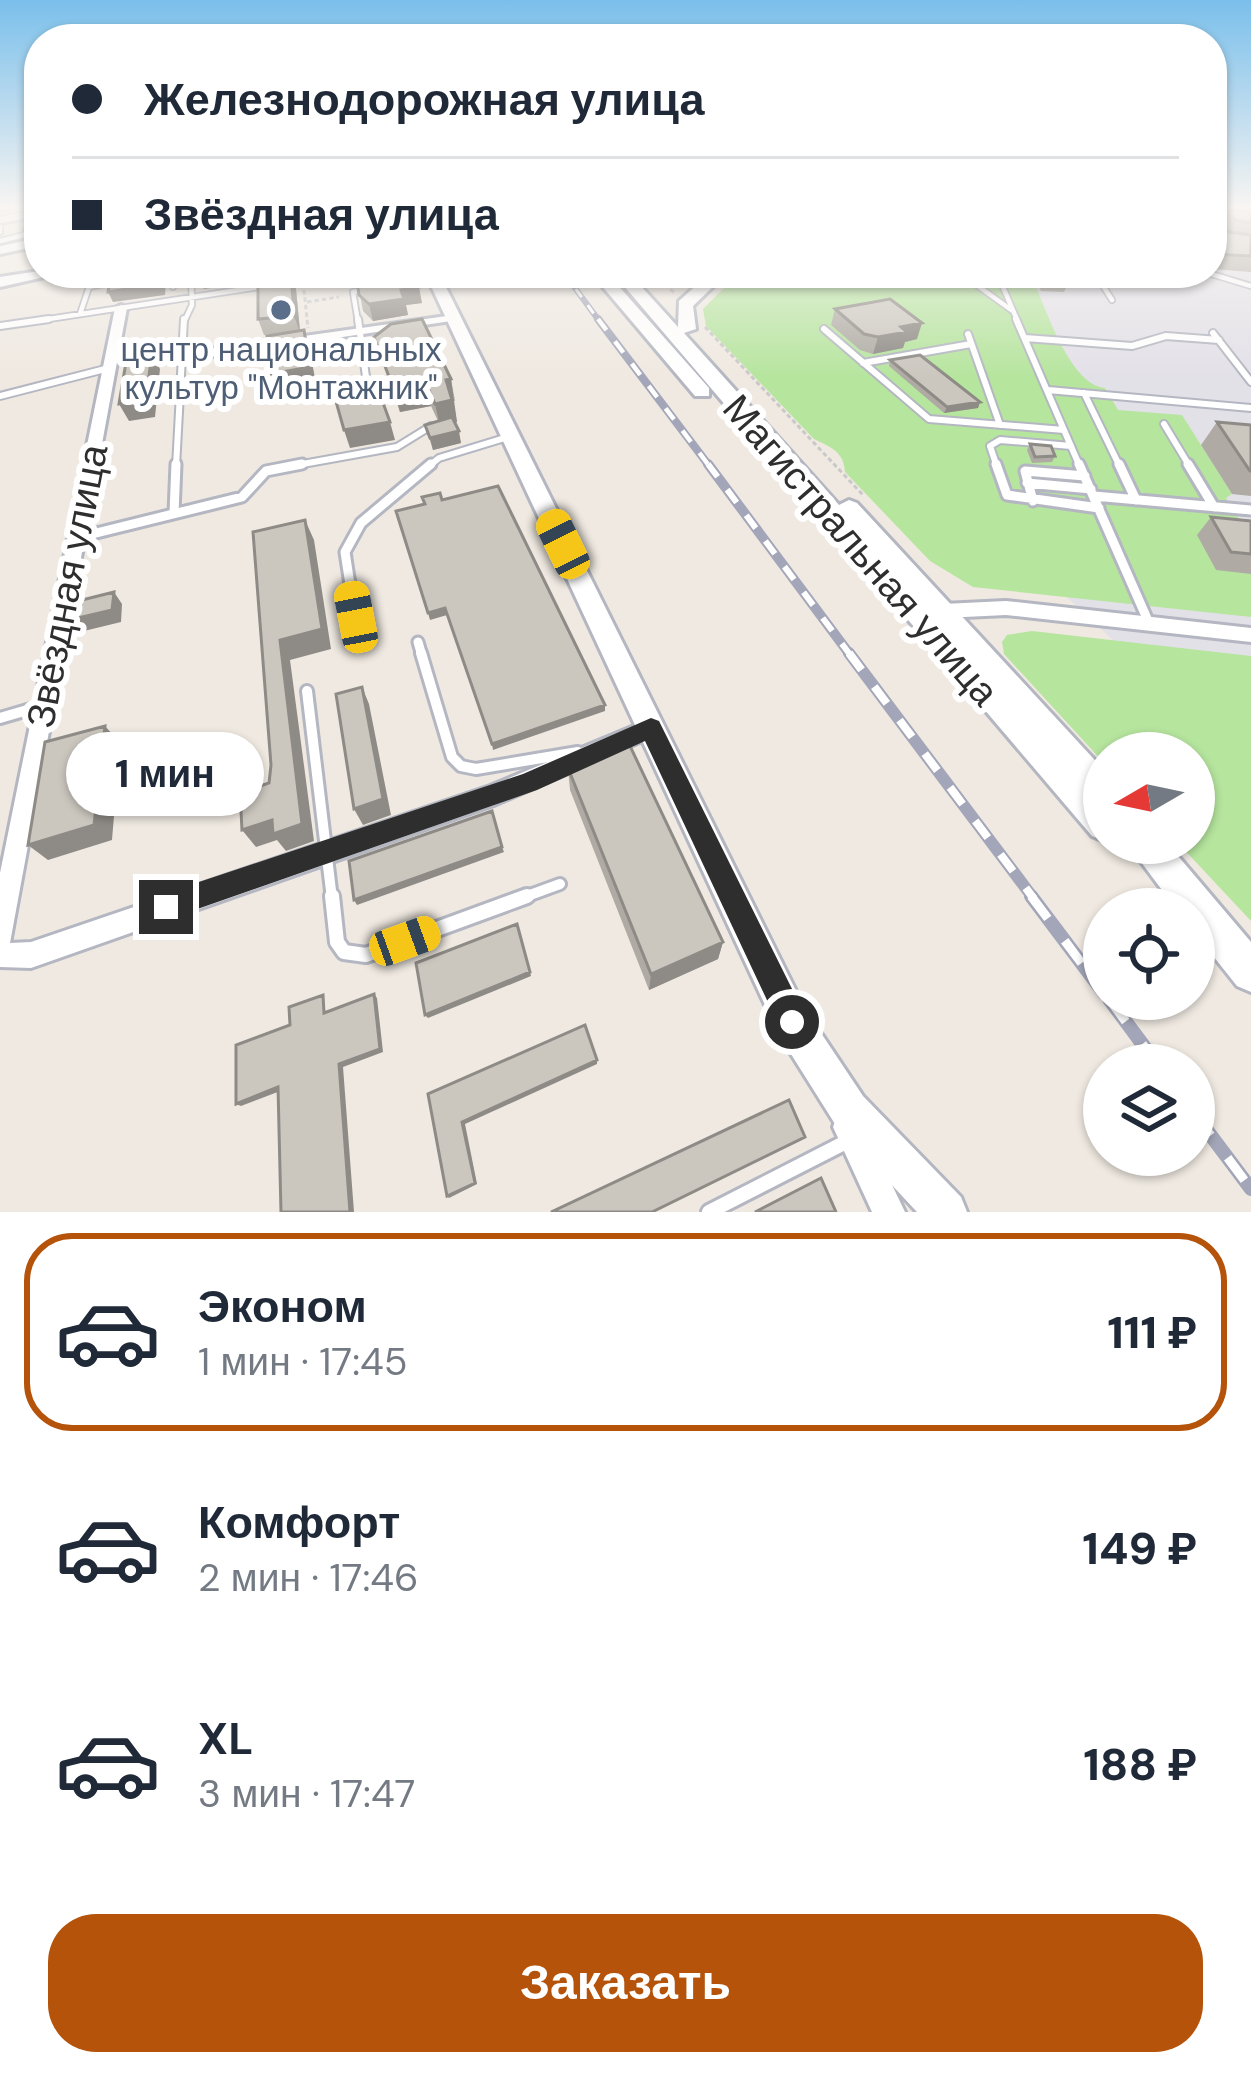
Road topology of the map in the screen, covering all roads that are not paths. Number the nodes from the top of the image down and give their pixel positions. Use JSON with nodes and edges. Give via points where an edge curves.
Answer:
{"nodes":[{"id":1,"x":92,"y":288,"type":"edge"},
{"id":2,"x":110,"y":288,"type":"edge"},
{"id":3,"x":192,"y":288,"type":"edge"},
{"id":4,"x":251,"y":288,"type":"edge"},
{"id":5,"x":352,"y":288,"type":"edge"},
{"id":6,"x":438,"y":288,"type":"edge"},
{"id":7,"x":611,"y":288,"type":"edge"},
{"id":8,"x":634,"y":288,"type":"edge"},
{"id":9,"x":650,"y":288,"type":"edge"},
{"id":10,"x":703,"y":288,"type":"edge"},
{"id":11,"x":981,"y":288,"type":"edge"},
{"id":12,"x":1004,"y":288,"type":"edge"},
{"id":13,"x":1104,"y":288,"type":"edge"},
{"id":14,"x":371,"y":289,"type":"edge"},
{"id":15,"x":353,"y":293,"type":"junction"},
{"id":16,"x":192,"y":297,"type":"junction"},
{"id":17,"x":1112,"y":300,"type":"dead end"},
{"id":18,"x":113,"y":302,"type":"junction"},
{"id":19,"x":1014,"y":312,"type":"junction"},
{"id":20,"x":80,"y":314,"type":"junction"},
{"id":21,"x":454,"y":318,"type":"junction"},
{"id":22,"x":0,"y":326,"type":"edge"},
{"id":23,"x":687,"y":329,"type":"junction"},
{"id":24,"x":824,"y":329,"type":"dead end"},
{"id":25,"x":363,"y":331,"type":"junction"},
{"id":26,"x":1025,"y":338,"type":"junction"},
{"id":27,"x":182,"y":356,"type":"junction"},
{"id":28,"x":863,"y":363,"type":"junction"},
{"id":29,"x":110,"y":368,"type":"junction"},
{"id":30,"x":1251,"y":382,"type":"edge"},
{"id":31,"x":368,"y":384,"type":"dead end"},
{"id":32,"x":1048,"y":390,"type":"junction"},
{"id":33,"x":1084,"y":393,"type":"junction"},
{"id":34,"x":0,"y":396,"type":"edge"},
{"id":35,"x":1251,"y":408,"type":"edge"},
{"id":36,"x":1164,"y":424,"type":"dead end"},
{"id":37,"x":1000,"y":425,"type":"junction"},
{"id":38,"x":431,"y":426,"type":"edge"},
{"id":39,"x":1064,"y":430,"type":"junction"},
{"id":40,"x":511,"y":436,"type":"junction"},
{"id":41,"x":1071,"y":446,"type":"junction"},
{"id":42,"x":1085,"y":476,"type":"junction"},
{"id":43,"x":1027,"y":483,"type":"junction"},
{"id":44,"x":1092,"y":493,"type":"junction"},
{"id":45,"x":1136,"y":500,"type":"junction"},
{"id":46,"x":1033,"y":501,"type":"junction"},
{"id":47,"x":1214,"y":507,"type":"junction"},
{"id":48,"x":1099,"y":508,"type":"junction"},
{"id":49,"x":1251,"y":510,"type":"edge"},
{"id":50,"x":174,"y":513,"type":"junction"},
{"id":51,"x":76,"y":538,"type":"junction"},
{"id":52,"x":858,"y":546,"type":"junction"},
{"id":53,"x":944,"y":611,"type":"junction"},
{"id":54,"x":356,"y":617,"type":"dead end"},
{"id":55,"x":1149,"y":623,"type":"junction"},
{"id":56,"x":1251,"y":635,"type":"edge"},
{"id":57,"x":418,"y":642,"type":"dead end"},
{"id":58,"x":307,"y":691,"type":"dead end"},
{"id":59,"x":44,"y":705,"type":"junction"},
{"id":60,"x":0,"y":718,"type":"edge"},
{"id":61,"x":651,"y":728,"type":"junction"},
{"id":62,"x":595,"y":749,"type":"junction"},
{"id":63,"x":1083,"y":769,"type":"edge"},
{"id":64,"x":1083,"y":801,"type":"edge"},
{"id":65,"x":326,"y":851,"type":"junction"},
{"id":66,"x":1141,"y":864,"type":"edge"},
{"id":67,"x":1162,"y":864,"type":"edge"},
{"id":68,"x":560,"y":884,"type":"dead end"},
{"id":69,"x":1164,"y":888,"type":"edge"},
{"id":70,"x":1,"y":924,"type":"edge"},
{"id":71,"x":1215,"y":941,"type":"edge"},
{"id":72,"x":0,"y":951,"type":"edge"},
{"id":73,"x":1251,"y":976,"type":"edge"},
{"id":74,"x":817,"y":1064,"type":"junction"},
{"id":75,"x":854,"y":1138,"type":"junction"},
{"id":76,"x":709,"y":1212,"type":"edge"},
{"id":77,"x":889,"y":1212,"type":"edge"},
{"id":78,"x":946,"y":1212,"type":"edge"}],
"edges":[{"from":1,"to":20,"type":"lane"},
{"from":2,"to":18,"type":"lane"},
{"from":3,"to":16,"type":"lane"},
{"from":4,"to":16,"type":"lane"},
{"from":5,"to":15,"type":"lane"},
{"from":6,"to":21,"type":"street"},
{"from":7,"to":52,"type":"main road"},
{"from":8,"to":52,"type":"main road","name":"Магистральная улица"},
{"from":9,"to":23,"type":"main road","name":"Магистральная улица"},
{"from":10,"to":23,"type":"main road","via":[[685,304]]},
{"from":11,"to":19,"type":"lane"},
{"from":12,"to":19,"type":"lane"},
{"from":13,"to":17,"type":"lane"},
{"from":14,"to":15,"type":"lane"},
{"from":15,"to":25,"type":"lane"},
{"from":16,"to":18,"type":"lane"},
{"from":16,"to":27,"type":"lane"},
{"from":18,"to":20,"type":"lane"},
{"from":18,"to":29,"type":"street","name":"Звёздная улица"},
{"from":19,"to":26,"type":"lane"},
{"from":20,"to":22,"type":"lane"},
{"from":21,"to":25,"type":"street"},
{"from":21,"to":40,"type":"street"},
{"from":23,"to":53,"type":"main road","name":"Магистральная улица"},
{"from":24,"to":28,"type":"lane"},
{"from":25,"to":27,"type":"street"},
{"from":25,"to":31,"type":"lane","via":[[357,347]]},
{"from":26,"to":30,"type":"lane","via":[[1132,346],[1166,336],[1216,337]]},
{"from":26,"to":32,"type":"lane"},
{"from":27,"to":29,"type":"street"},
{"from":27,"to":50,"type":"lane"},
{"from":28,"to":37,"type":"lane","via":[[929,419]]},
{"from":28,"to":37,"type":"lane","via":[[969,339]]},
{"from":29,"to":34,"type":"lane"},
{"from":29,"to":51,"type":"street","name":"Звёздная улица"},
{"from":32,"to":33,"type":"lane"},
{"from":32,"to":39,"type":"lane"},
{"from":33,"to":35,"type":"lane"},
{"from":33,"to":45,"type":"lane"},
{"from":36,"to":47,"type":"lane"},
{"from":37,"to":39,"type":"lane"},
{"from":38,"to":50,"type":"lane","via":[[397,447],[266,470],[242,497]]},
{"from":39,"to":41,"type":"lane"},
{"from":40,"to":54,"type":"lane","via":[[439,458],[361,523],[345,553]]},
{"from":40,"to":61,"type":"street"},
{"from":41,"to":42,"type":"lane"},
{"from":41,"to":46,"type":"lane","via":[[991,443],[1003,491]]},
{"from":42,"to":43,"type":"lane","via":[[1030,471]]},
{"from":42,"to":44,"type":"lane"},
{"from":43,"to":44,"type":"lane"},
{"from":43,"to":46,"type":"lane"},
{"from":44,"to":45,"type":"lane"},
{"from":44,"to":48,"type":"lane"},
{"from":45,"to":47,"type":"lane"},
{"from":46,"to":48,"type":"lane"},
{"from":47,"to":49,"type":"lane"},
{"from":48,"to":55,"type":"lane"},
{"from":50,"to":51,"type":"lane"},
{"from":51,"to":59,"type":"street","name":"Звёздная улица"},
{"from":52,"to":64,"type":"main road","name":"Магистральная улица"},
{"from":53,"to":55,"type":"street","via":[[1006,608]]},
{"from":53,"to":63,"type":"main road","name":"Магистральная улица"},
{"from":55,"to":56,"type":"street"},
{"from":57,"to":62,"type":"lane","via":[[461,766]]},
{"from":58,"to":65,"type":"lane"},
{"from":59,"to":60,"type":"lane"},
{"from":59,"to":70,"type":"street","name":"Звёздная улица"},
{"from":61,"to":62,"type":"street"},
{"from":61,"to":74,"type":"street"},
{"from":62,"to":65,"type":"street","via":[[529,782]]},
{"from":65,"to":68,"type":"lane","via":[[337,942],[354,956]]},
{"from":65,"to":72,"type":"street","via":[[32,956]]},
{"from":66,"to":69,"type":"main road"},
{"from":67,"to":73,"type":"main road"},
{"from":71,"to":73,"type":"main road"},
{"from":74,"to":75,"type":"street"},
{"from":74,"to":78,"type":"street"},
{"from":75,"to":76,"type":"lane"},
{"from":75,"to":77,"type":"street"}]}
